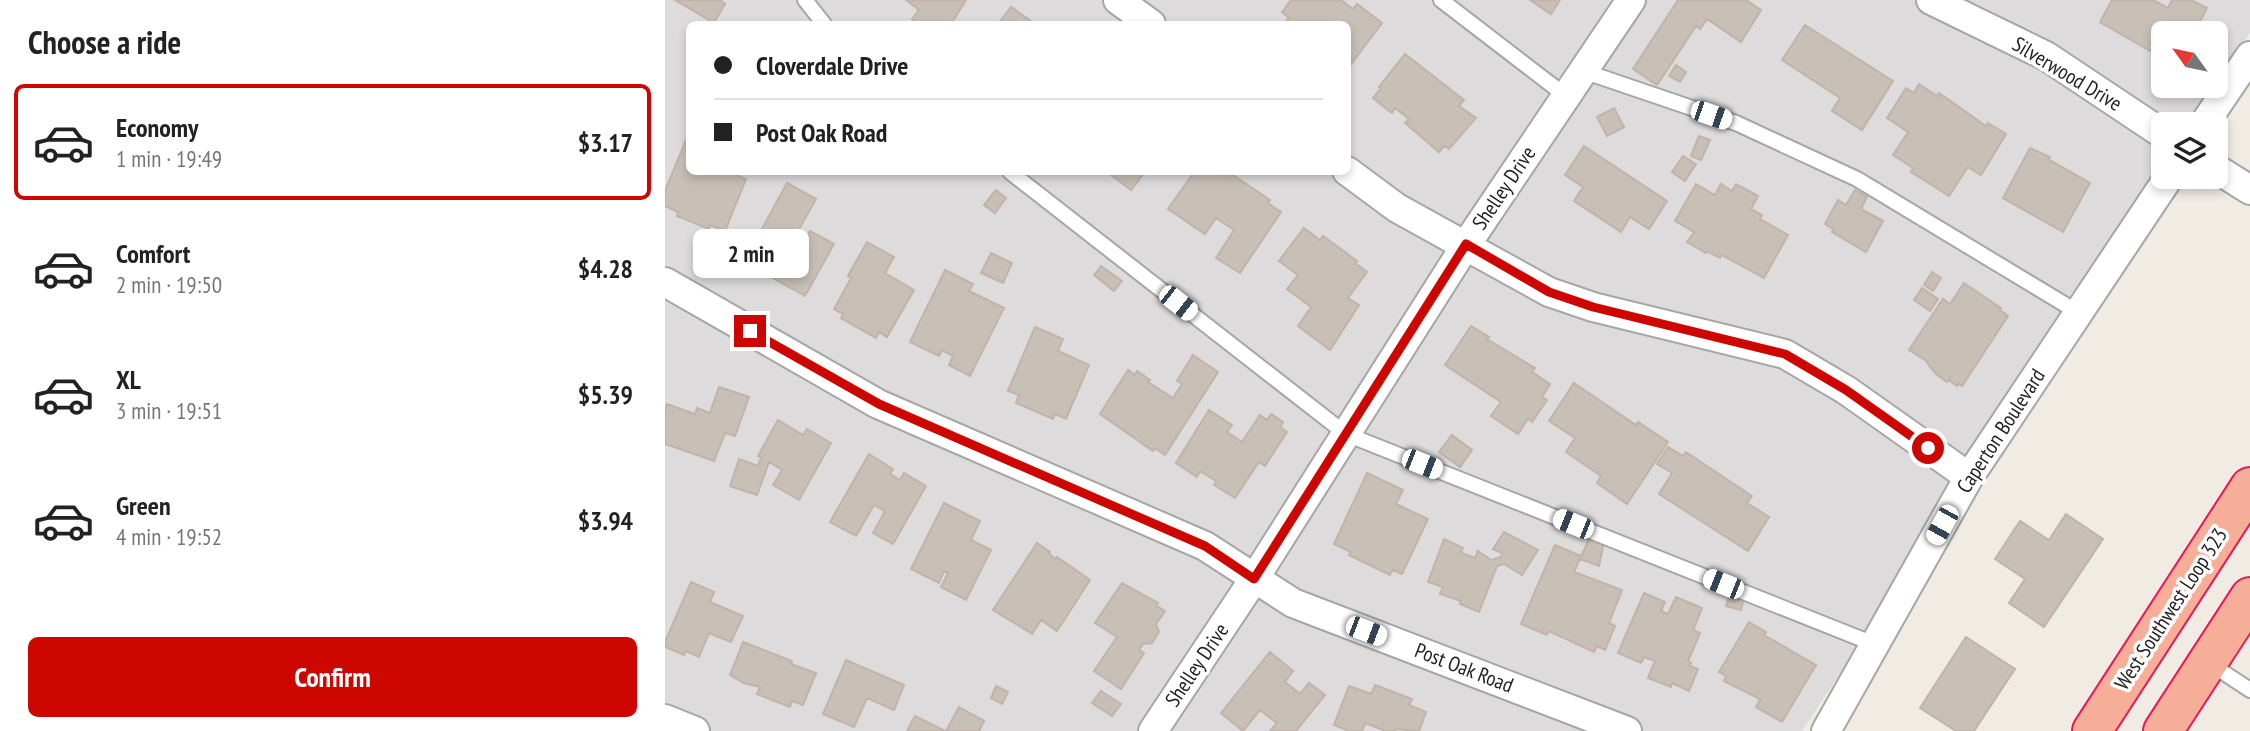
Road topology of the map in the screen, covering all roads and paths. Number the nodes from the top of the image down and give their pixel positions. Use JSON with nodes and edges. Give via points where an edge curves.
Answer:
{"nodes":[{"id":1,"x":805,"y":0,"type":"edge"},
{"id":2,"x":1118,"y":0,"type":"edge"},
{"id":3,"x":1441,"y":0,"type":"edge"},
{"id":4,"x":1631,"y":0,"type":"edge"},
{"id":5,"x":1931,"y":0,"type":"edge"},
{"id":6,"x":822,"y":21,"type":"edge"},
{"id":7,"x":1147,"y":21,"type":"edge"},
{"id":8,"x":2250,"y":55,"type":"edge"},
{"id":9,"x":1583,"y":71,"type":"junction"},
{"id":10,"x":1566,"y":96,"type":"junction"},
{"id":11,"x":2212,"y":112,"type":"edge"},
{"id":12,"x":2151,"y":127,"type":"edge"},
{"id":13,"x":1351,"y":174,"type":"edge"},
{"id":14,"x":1014,"y":175,"type":"edge"},
{"id":15,"x":2161,"y":189,"type":"edge"},
{"id":16,"x":1466,"y":244,"type":"junction"},
{"id":17,"x":665,"y":282,"type":"edge"},
{"id":18,"x":2079,"y":313,"type":"junction"},
{"id":19,"x":1346,"y":434,"type":"junction"},
{"id":20,"x":1969,"y":477,"type":"junction"},
{"id":21,"x":2250,"y":487,"type":"edge"},
{"id":22,"x":1254,"y":579,"type":"junction"},
{"id":23,"x":2250,"y":597,"type":"edge"},
{"id":24,"x":1874,"y":644,"type":"junction"},
{"id":25,"x":2208,"y":662,"type":"junction"},
{"id":26,"x":2250,"y":690,"type":"edge"},
{"id":27,"x":665,"y":719,"type":"edge"},
{"id":28,"x":695,"y":731,"type":"edge"},
{"id":29,"x":1153,"y":731,"type":"edge"},
{"id":30,"x":1627,"y":731,"type":"edge"},
{"id":31,"x":1826,"y":731,"type":"edge"},
{"id":32,"x":2092,"y":731,"type":"edge"},
{"id":33,"x":2163,"y":731,"type":"edge"}],
"edges":[{"from":1,"to":6,"type":"lane"},
{"from":2,"to":7,"type":"street"},
{"from":3,"to":10,"type":"lane"},
{"from":4,"to":9,"type":"street","name":"Shelley Drive"},
{"from":5,"to":12,"type":"street","name":"Silverwood Drive","via":[[2046,56]]},
{"from":8,"to":11,"type":"street"},
{"from":9,"to":10,"type":"street","name":"Shelley Drive"},
{"from":9,"to":18,"type":"lane","via":[[1736,123],[1857,179]]},
{"from":10,"to":16,"type":"street","name":"Shelley Drive"},
{"from":13,"to":16,"type":"street","via":[[1397,208]]},
{"from":14,"to":19,"type":"lane"},
{"from":15,"to":18,"type":"street","name":"Caperton Boulevard"},
{"from":16,"to":19,"type":"street","name":"Shelley Drive"},
{"from":16,"to":20,"type":"street","via":[[1549,292],[1785,354],[1846,390]]},
{"from":17,"to":22,"type":"street","name":"Post Oak Road","via":[[879,404],[1205,546]]},
{"from":18,"to":20,"type":"street","name":"Caperton Boulevard"},
{"from":19,"to":22,"type":"street","name":"Shelley Drive"},
{"from":19,"to":24,"type":"lane"},
{"from":20,"to":24,"type":"street","name":"Caperton Boulevard"},
{"from":21,"to":32,"type":"highway","name":"West Southwest Loop 323"},
{"from":22,"to":29,"type":"street","name":"Shelley Drive"},
{"from":22,"to":30,"type":"street","name":"Post Oak Road","via":[[1293,603]]},
{"from":23,"to":25,"type":"highway"},
{"from":24,"to":31,"type":"street","name":"Caperton Boulevard"},
{"from":25,"to":26,"type":"lane"},
{"from":25,"to":33,"type":"highway"},
{"from":27,"to":28,"type":"street"}]}
